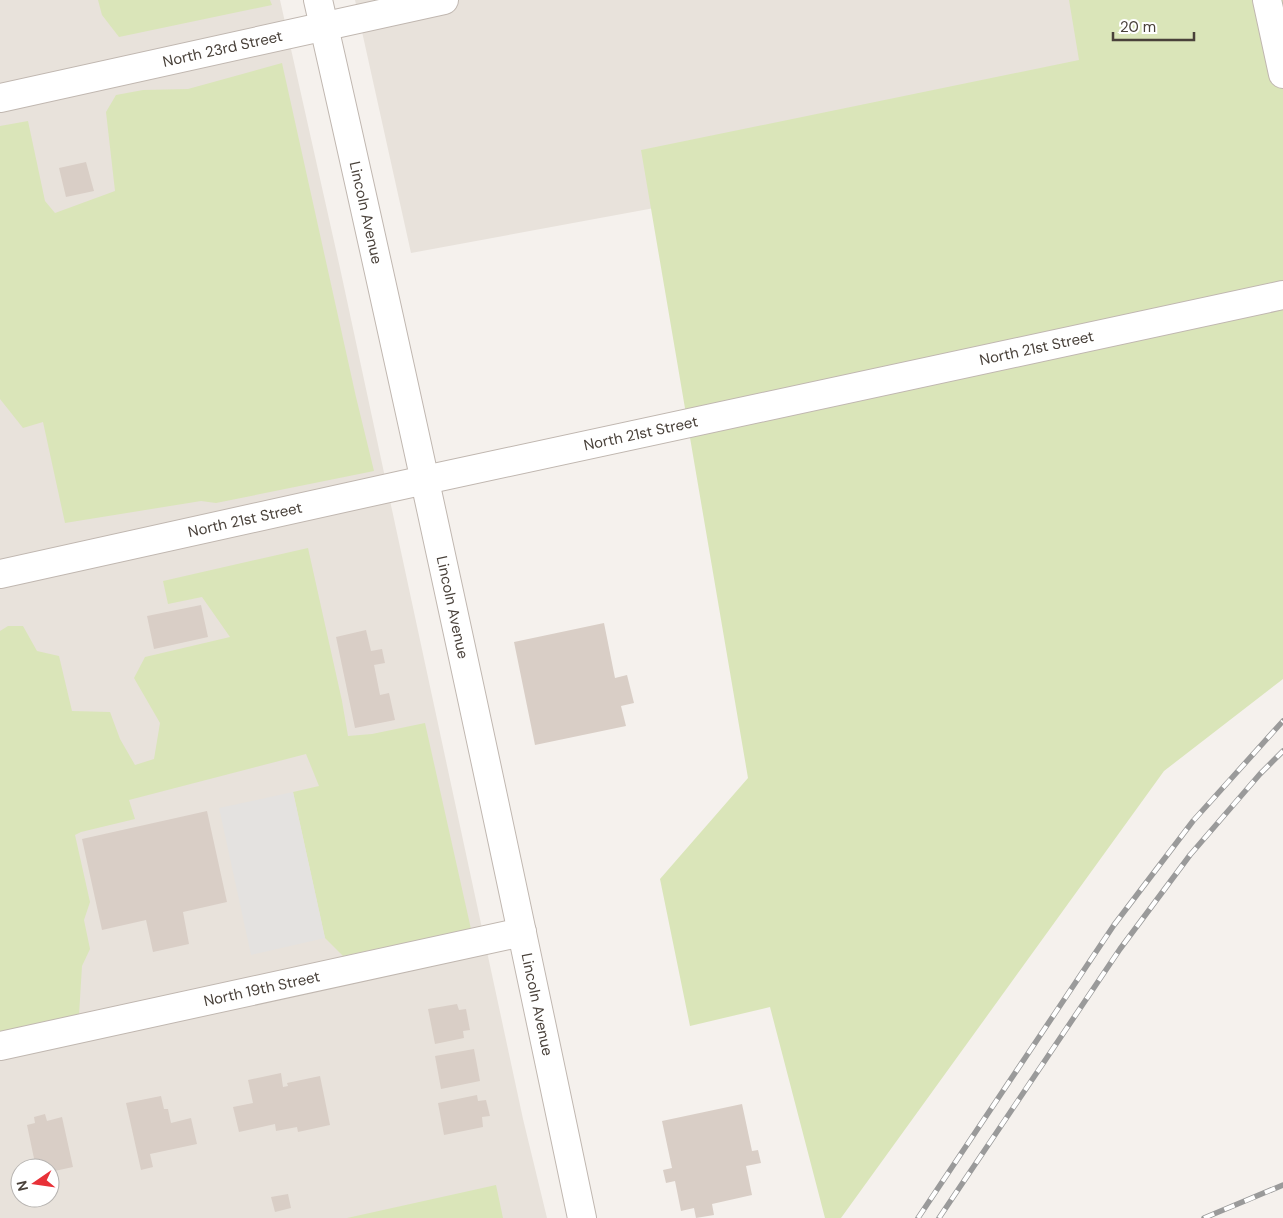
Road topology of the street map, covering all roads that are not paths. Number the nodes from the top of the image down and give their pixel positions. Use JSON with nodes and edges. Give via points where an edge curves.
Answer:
{"nodes":[{"id":1,"x":318,"y":0,"type":"edge"},
{"id":2,"x":444,"y":0,"type":"edge"},
{"id":3,"x":1267,"y":0,"type":"edge"},
{"id":4,"x":324,"y":26,"type":"junction"},
{"id":5,"x":1283,"y":74,"type":"edge"},
{"id":6,"x":0,"y":98,"type":"edge"},
{"id":7,"x":1283,"y":295,"type":"edge"},
{"id":8,"x":425,"y":480,"type":"junction"},
{"id":9,"x":0,"y":574,"type":"edge"},
{"id":10,"x":522,"y":932,"type":"junction"},
{"id":11,"x":0,"y":1046,"type":"edge"},
{"id":12,"x":582,"y":1218,"type":"edge"}],
"edges":[{"from":1,"to":4,"type":"street","name":"Lincoln Avenue"},
{"from":2,"to":4,"type":"street","name":"North 23rd Street"},
{"from":3,"to":5,"type":"street"},
{"from":4,"to":6,"type":"street","name":"North 23rd Street"},
{"from":4,"to":8,"type":"street","name":"Lincoln Avenue"},
{"from":7,"to":8,"type":"street","name":"North 21st Street"},
{"from":8,"to":9,"type":"street","name":"North 21st Street"},
{"from":8,"to":10,"type":"street","name":"Lincoln Avenue"},
{"from":10,"to":11,"type":"street","name":"North 19th Street"},
{"from":10,"to":12,"type":"street","name":"Lincoln Avenue"}]}
